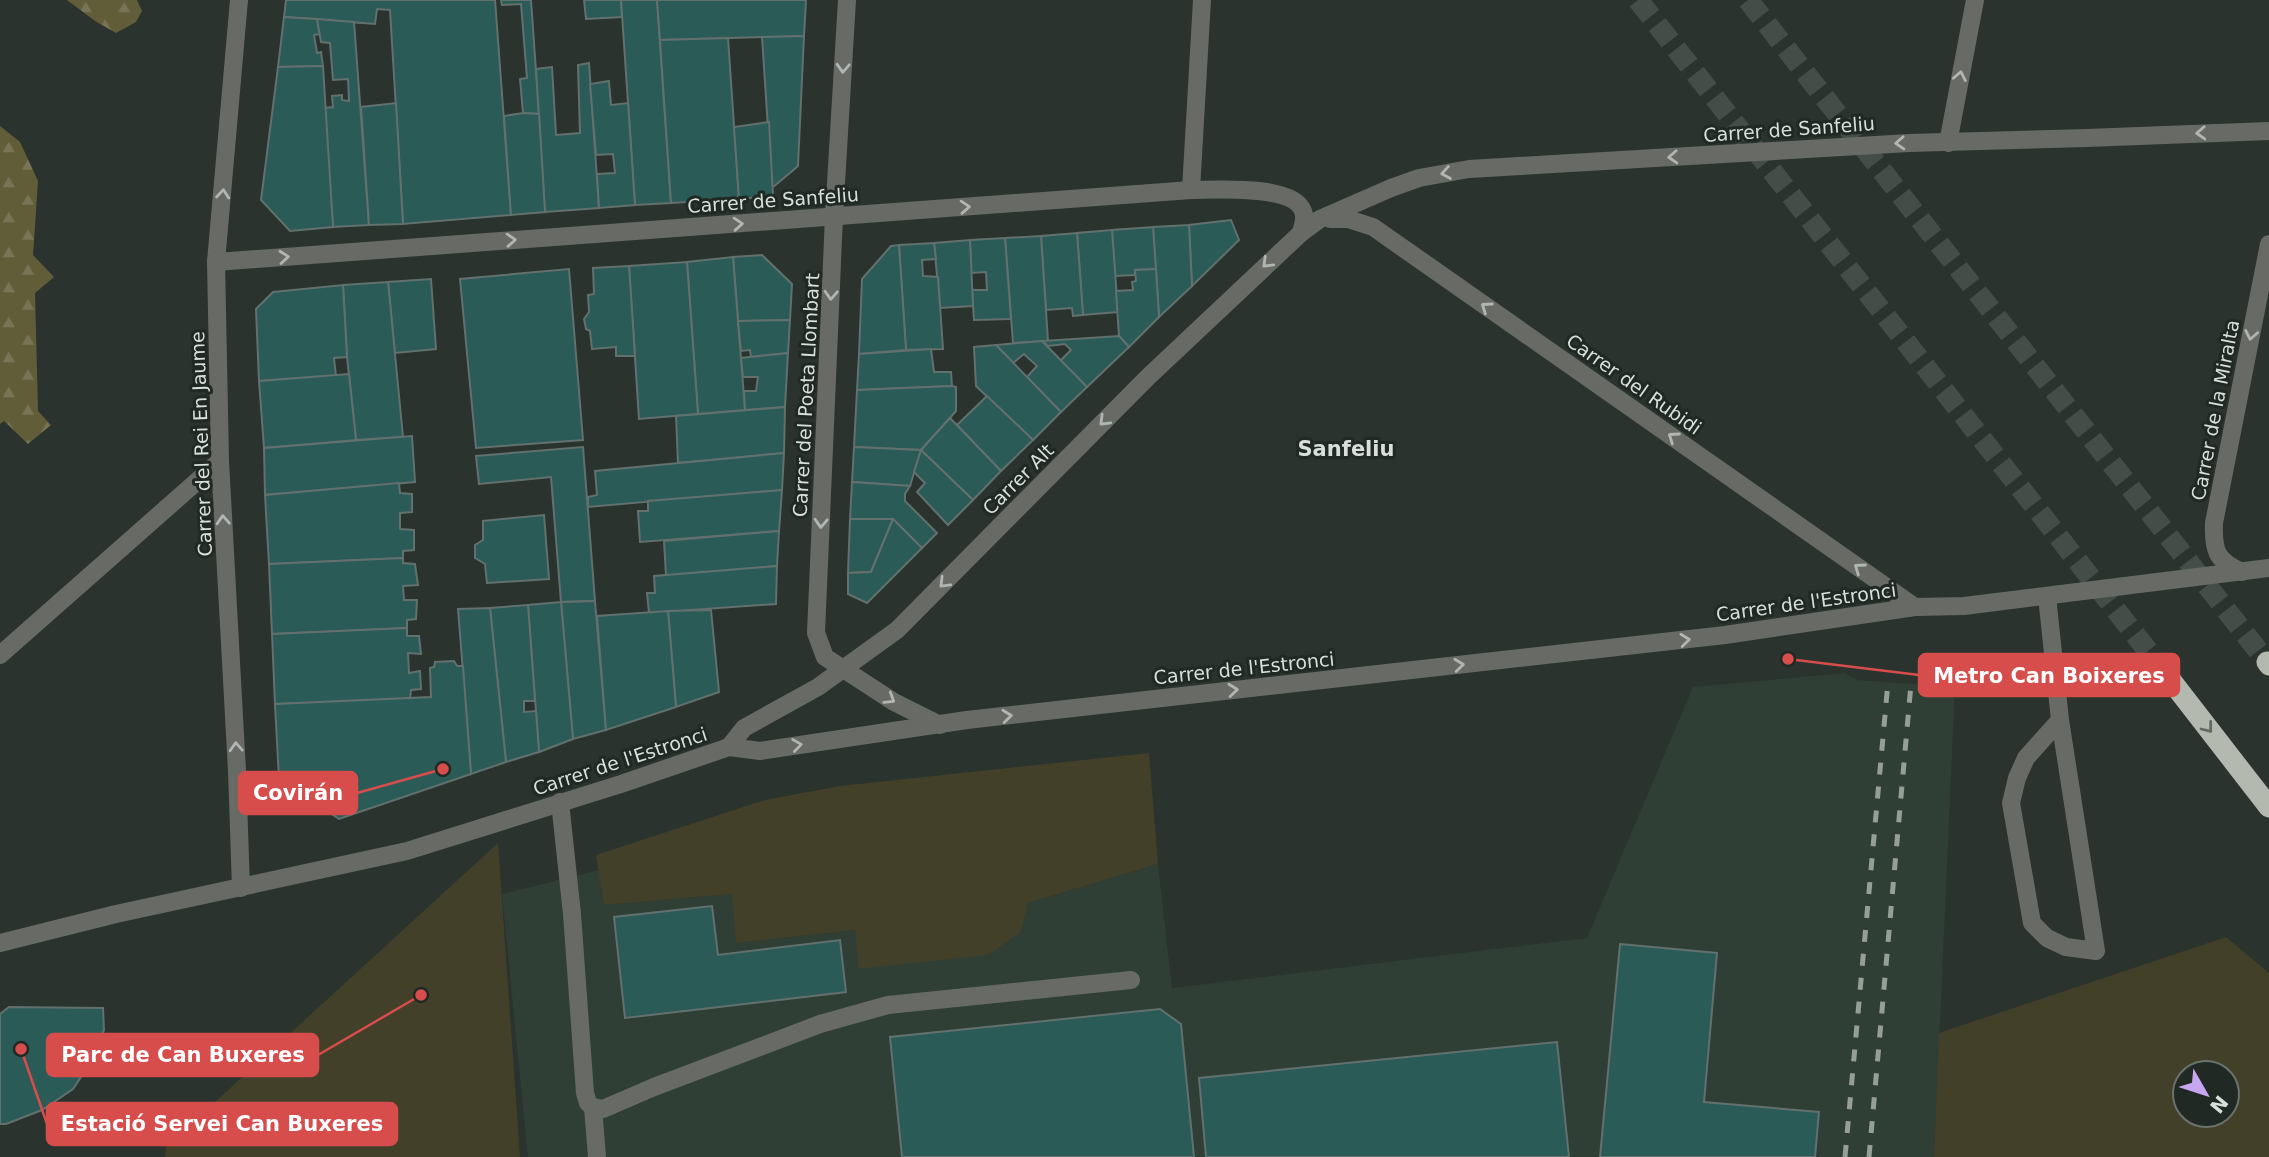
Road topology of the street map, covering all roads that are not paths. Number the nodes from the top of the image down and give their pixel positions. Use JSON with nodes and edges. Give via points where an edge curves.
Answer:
{"nodes":[{"id":1,"x":239,"y":0,"type":"edge"},
{"id":2,"x":847,"y":0,"type":"edge"},
{"id":3,"x":1202,"y":0,"type":"edge"},
{"id":4,"x":1975,"y":0,"type":"edge"},
{"id":5,"x":2269,"y":131,"type":"edge"},
{"id":6,"x":1948,"y":143,"type":"junction"},
{"id":7,"x":1191,"y":190,"type":"junction"},
{"id":8,"x":834,"y":216,"type":"junction"},
{"id":9,"x":1320,"y":219,"type":"junction"},
{"id":10,"x":1301,"y":233,"type":"junction"},
{"id":11,"x":2269,"y":244,"type":"edge"},
{"id":12,"x":216,"y":262,"type":"junction"},
{"id":13,"x":220,"y":461,"type":"junction"},
{"id":14,"x":2269,"y":568,"type":"edge"},
{"id":15,"x":2242,"y":572,"type":"junction"},
{"id":16,"x":2047,"y":596,"type":"junction"},
{"id":17,"x":1915,"y":607,"type":"junction"},
{"id":18,"x":0,"y":655,"type":"edge"},
{"id":19,"x":843,"y":668,"type":"junction"},
{"id":20,"x":2166,"y":674,"type":"tunnel mouth"},
{"id":21,"x":2060,"y":720,"type":"junction"},
{"id":22,"x":940,"y":725,"type":"junction"},
{"id":23,"x":729,"y":747,"type":"junction"},
{"id":24,"x":560,"y":802,"type":"junction"},
{"id":25,"x":2269,"y":807,"type":"edge"},
{"id":26,"x":241,"y":888,"type":"junction"},
{"id":27,"x":0,"y":943,"type":"edge"},
{"id":28,"x":1131,"y":980,"type":"dead end"},
{"id":29,"x":593,"y":1107,"type":"junction"},
{"id":30,"x":597,"y":1157,"type":"edge"}],
"edges":[{"from":12,"to":1,"type":"street","name":"Carrer del Rei En Jaume","one_way":true},
{"from":2,"to":8,"type":"street","name":"Carrer del Poeta Llombart","one_way":true},
{"from":3,"to":7,"type":"street"},
{"from":6,"to":4,"type":"street","one_way":true},
{"from":5,"to":6,"type":"street","name":"Carrer de Sanfeliu","one_way":true},
{"from":6,"to":9,"type":"street","name":"Carrer de Sanfeliu","one_way":true,"via":[[1469,169],[1419,178]]},
{"from":8,"to":7,"type":"street","name":"Carrer de Sanfeliu","one_way":true},
{"from":7,"to":10,"type":"street","name":"Carrer de Sanfeliu","via":[[1286,195],[1303,211]]},
{"from":12,"to":8,"type":"street","name":"Carrer de Sanfeliu","one_way":true},
{"from":8,"to":19,"type":"street","name":"Carrer del Poeta Llombart","one_way":true,"via":[[817,633],[825,657]]},
{"from":9,"to":10,"type":"street","name":"Carrer Alt"},
{"from":17,"to":9,"type":"street","name":"Carrer del Rubidi","one_way":true,"via":[[1373,227],[1348,219]]},
{"from":10,"to":19,"type":"street","name":"Carrer Alt","one_way":true,"via":[[1148,377],[897,630]]},
{"from":11,"to":15,"type":"street","name":"Carrer de la Miralta","one_way":true,"via":[[2214,523],[2219,557]]},
{"from":12,"to":13,"type":"street","name":"Carrer del Rei En Jaume"},
{"from":13,"to":18,"type":"street"},
{"from":26,"to":13,"type":"street","name":"Carrer del Rei En Jaume","one_way":true},
{"from":14,"to":15,"type":"street","name":"Carrer de l'Estronci"},
{"from":15,"to":16,"type":"street","name":"Carrer de l'Estronci"},
{"from":16,"to":17,"type":"street","name":"Carrer de l'Estronci"},
{"from":16,"to":21,"type":"street"},
{"from":22,"to":17,"type":"street","name":"Carrer de l'Estronci","one_way":true,"via":[[1725,635]]},
{"from":19,"to":22,"type":"street","name":"Carrer del Poeta Llombart","one_way":true},
{"from":19,"to":23,"type":"street","name":"Carrer Alt","via":[[744,728]]},
{"from":20,"to":25,"type":"highway","one_way":true},
{"from":21,"to":21,"type":"street","via":[[2026,758],[2011,803],[2032,923],[2047,938],[2066,947],[2096,951]]},
{"from":23,"to":22,"type":"street","name":"Carrer de l'Estronci","one_way":true,"via":[[761,751]]},
{"from":23,"to":24,"type":"street","name":"Carrer de l'Estronci"},
{"from":24,"to":26,"type":"street","name":"Carrer de l'Estronci","via":[[407,851]]},
{"from":24,"to":29,"type":"street","via":[[585,1093]]},
{"from":26,"to":27,"type":"street","name":"Carrer de l'Estronci"},
{"from":28,"to":29,"type":"street","via":[[888,1005],[820,1024],[603,1109]]},
{"from":29,"to":30,"type":"street"}]}
